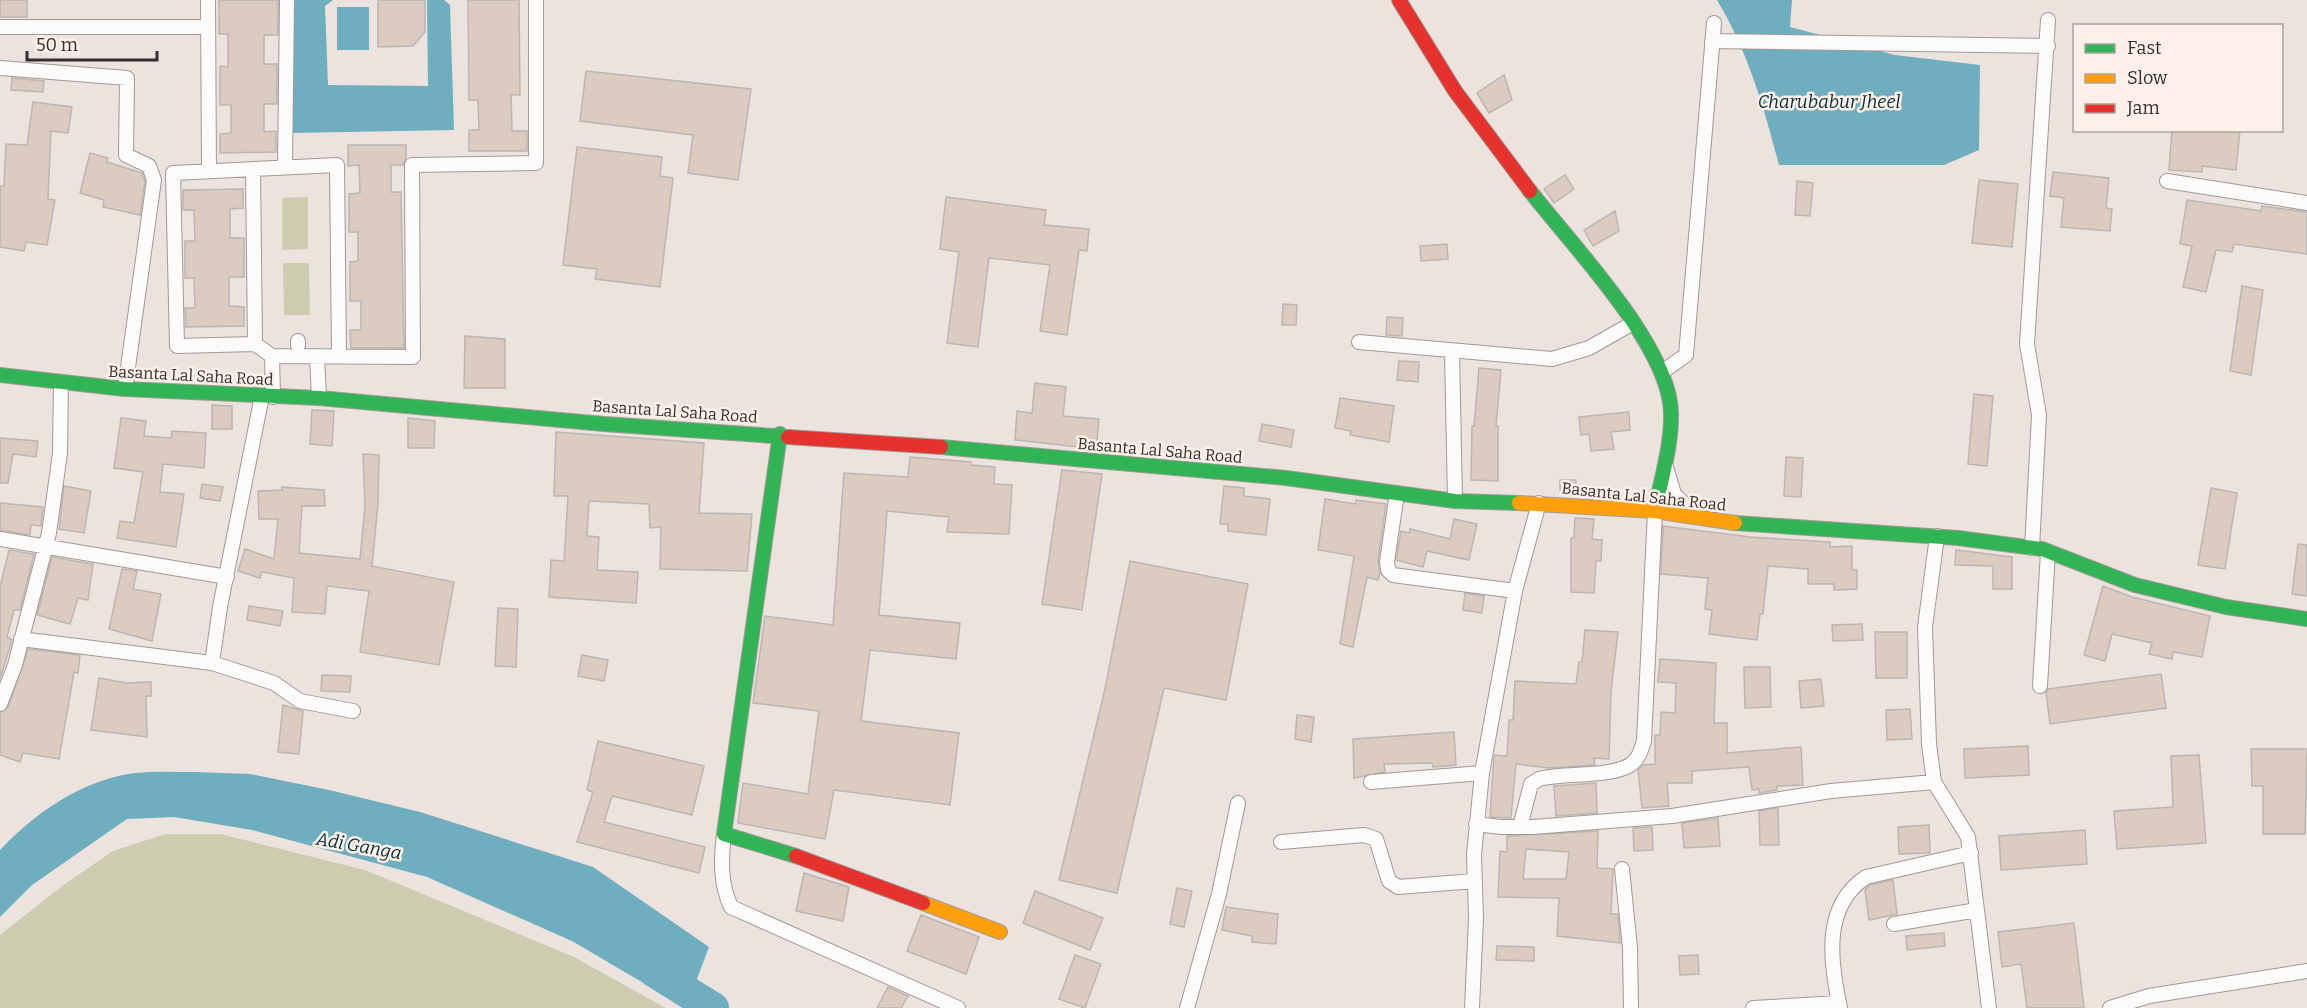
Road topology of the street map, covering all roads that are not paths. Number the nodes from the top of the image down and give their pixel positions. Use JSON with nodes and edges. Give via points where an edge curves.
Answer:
{"nodes":[{"id":1,"x":208,"y":0,"type":"edge"},
{"id":2,"x":287,"y":0,"type":"edge"},
{"id":3,"x":536,"y":0,"type":"edge"},
{"id":4,"x":1399,"y":0,"type":"edge"},
{"id":5,"x":2048,"y":20,"type":"dead end"},
{"id":6,"x":1714,"y":23,"type":"dead end"},
{"id":7,"x":0,"y":27,"type":"edge"},
{"id":8,"x":208,"y":27,"type":"junction"},
{"id":9,"x":1712,"y":41,"type":"junction"},
{"id":10,"x":2048,"y":46,"type":"junction"},
{"id":11,"x":0,"y":68,"type":"edge"},
{"id":12,"x":285,"y":167,"type":"junction"},
{"id":13,"x":253,"y":169,"type":"junction"},
{"id":14,"x":209,"y":171,"type":"junction"},
{"id":15,"x":2167,"y":181,"type":"dead end"},
{"id":16,"x":2307,"y":203,"type":"edge"},
{"id":17,"x":1633,"y":323,"type":"junction"},
{"id":18,"x":1359,"y":342,"type":"dead end"},
{"id":19,"x":255,"y":344,"type":"junction"},
{"id":20,"x":1452,"y":351,"type":"junction"},
{"id":21,"x":339,"y":355,"type":"junction"},
{"id":22,"x":272,"y":356,"type":"junction"},
{"id":23,"x":317,"y":356,"type":"junction"},
{"id":24,"x":1662,"y":372,"type":"junction"},
{"id":25,"x":0,"y":375,"type":"edge"},
{"id":26,"x":61,"y":382,"type":"junction"},
{"id":27,"x":125,"y":389,"type":"junction"},
{"id":28,"x":268,"y":397,"type":"junction"},
{"id":29,"x":319,"y":398,"type":"junction"},
{"id":30,"x":780,"y":434,"type":"junction"},
{"id":31,"x":1664,"y":455,"type":"junction"},
{"id":32,"x":1397,"y":493,"type":"junction"},
{"id":33,"x":1455,"y":501,"type":"junction"},
{"id":34,"x":1539,"y":503,"type":"junction"},
{"id":35,"x":1655,"y":511,"type":"junction"},
{"id":36,"x":1697,"y":517,"type":"junction"},
{"id":37,"x":1937,"y":536,"type":"junction"},
{"id":38,"x":0,"y":539,"type":"edge"},
{"id":39,"x":46,"y":548,"type":"junction"},
{"id":40,"x":2032,"y":548,"type":"junction"},
{"id":41,"x":2048,"y":552,"type":"junction"},
{"id":42,"x":227,"y":577,"type":"junction"},
{"id":43,"x":1515,"y":591,"type":"junction"},
{"id":44,"x":2307,"y":619,"type":"edge"},
{"id":45,"x":21,"y":639,"type":"junction"},
{"id":46,"x":212,"y":663,"type":"junction"},
{"id":47,"x":2040,"y":686,"type":"dead end"},
{"id":48,"x":0,"y":704,"type":"edge"},
{"id":49,"x":353,"y":711,"type":"dead end"},
{"id":50,"x":1482,"y":773,"type":"junction"},
{"id":51,"x":1371,"y":782,"type":"dead end"},
{"id":52,"x":1934,"y":782,"type":"junction"},
{"id":53,"x":1238,"y":803,"type":"dead end"},
{"id":54,"x":1476,"y":824,"type":"junction"},
{"id":55,"x":1520,"y":827,"type":"junction"},
{"id":56,"x":724,"y":834,"type":"junction"},
{"id":57,"x":1281,"y":842,"type":"dead end"},
{"id":58,"x":1971,"y":854,"type":"junction"},
{"id":59,"x":1622,"y":869,"type":"dead end"},
{"id":60,"x":1474,"y":881,"type":"junction"},
{"id":61,"x":1977,"y":910,"type":"junction"},
{"id":62,"x":1894,"y":924,"type":"dead end"},
{"id":63,"x":1000,"y":932,"type":"dead end"},
{"id":64,"x":2307,"y":971,"type":"edge"},
{"id":65,"x":1840,"y":1006,"type":"edge"},
{"id":66,"x":958,"y":1008,"type":"edge"},
{"id":67,"x":1187,"y":1008,"type":"edge"},
{"id":68,"x":1472,"y":1008,"type":"edge"},
{"id":69,"x":1631,"y":1008,"type":"edge"},
{"id":70,"x":1753,"y":1008,"type":"edge"},
{"id":71,"x":1989,"y":1008,"type":"edge"},
{"id":72,"x":2110,"y":1008,"type":"edge"}],
"edges":[{"from":1,"to":8,"type":"street"},
{"from":2,"to":12,"type":"street"},
{"from":3,"to":21,"type":"street","via":[[536,163],[412,165],[413,357]]},
{"from":4,"to":17,"type":"main road","via":[[1480,125]]},
{"from":5,"to":10,"type":"street"},
{"from":6,"to":9,"type":"street"},
{"from":7,"to":8,"type":"street"},
{"from":8,"to":14,"type":"street"},
{"from":9,"to":10,"type":"street"},
{"from":9,"to":24,"type":"street","via":[[1686,355]]},
{"from":10,"to":40,"type":"street","via":[[2028,344],[2039,415]]},
{"from":11,"to":27,"type":"street","via":[[127,78],[126,155],[149,166],[153,180]]},
{"from":12,"to":13,"type":"street"},
{"from":12,"to":21,"type":"street","via":[[337,165]]},
{"from":13,"to":14,"type":"street"},
{"from":13,"to":19,"type":"street"},
{"from":14,"to":19,"type":"street","via":[[172,173],[177,346]]},
{"from":15,"to":16,"type":"street"},
{"from":17,"to":20,"type":"street","via":[[1589,348],[1552,359]]},
{"from":17,"to":24,"type":"main road"},
{"from":18,"to":20,"type":"street"},
{"from":19,"to":22,"type":"street"},
{"from":20,"to":33,"type":"street"},
{"from":21,"to":23,"type":"street"},
{"from":22,"to":23,"type":"street"},
{"from":22,"to":28,"type":"street"},
{"from":23,"to":29,"type":"street"},
{"from":24,"to":31,"type":"main road","via":[[1670,400],[1671,433]]},
{"from":25,"to":26,"type":"main road","name":"Basanta Lal Saha Road"},
{"from":26,"to":27,"type":"main road","name":"Basanta Lal Saha Road"},
{"from":26,"to":39,"type":"street","via":[[60,453]]},
{"from":27,"to":28,"type":"main road","name":"Basanta Lal Saha Road"},
{"from":28,"to":29,"type":"main road","name":"Basanta Lal Saha Road"},
{"from":28,"to":42,"type":"street"},
{"from":29,"to":30,"type":"main road","name":"Basanta Lal Saha Road","via":[[604,424]]},
{"from":30,"to":32,"type":"main road","name":"Basanta Lal Saha Road","via":[[1286,478]]},
{"from":30,"to":56,"type":"main road"},
{"from":31,"to":35,"type":"main road"},
{"from":31,"to":36,"type":"street","via":[[1674,494]]},
{"from":32,"to":33,"type":"main road","name":"Basanta Lal Saha Road"},
{"from":32,"to":43,"type":"street","via":[[1387,562],[1393,575]]},
{"from":33,"to":34,"type":"main road","name":"Basanta Lal Saha Road"},
{"from":34,"to":35,"type":"main road","name":"Basanta Lal Saha Road"},
{"from":34,"to":43,"type":"street"},
{"from":35,"to":36,"type":"main road","name":"Basanta Lal Saha Road"},
{"from":35,"to":55,"type":"street","via":[[1644,741],[1640,755],[1630,765],[1614,770],[1539,779],[1531,784]]},
{"from":36,"to":37,"type":"main road","name":"Basanta Lal Saha Road","via":[[1751,525]]},
{"from":37,"to":40,"type":"main road","name":"Basanta Lal Saha Road"},
{"from":37,"to":52,"type":"street","via":[[1925,627]]},
{"from":38,"to":39,"type":"street"},
{"from":39,"to":42,"type":"street"},
{"from":39,"to":45,"type":"street"},
{"from":40,"to":41,"type":"main road","name":"Basanta Lal Saha Road"},
{"from":41,"to":44,"type":"main road","name":"Basanta Lal Saha Road","via":[[2135,585],[2226,607]]},
{"from":41,"to":47,"type":"street"},
{"from":42,"to":46,"type":"street"},
{"from":43,"to":50,"type":"street"},
{"from":45,"to":46,"type":"street"},
{"from":45,"to":48,"type":"street"},
{"from":46,"to":49,"type":"street","via":[[274,683],[300,701]]},
{"from":50,"to":51,"type":"street"},
{"from":50,"to":54,"type":"street"},
{"from":52,"to":55,"type":"street","via":[[1832,791],[1690,814]]},
{"from":52,"to":58,"type":"street","via":[[1968,837]]},
{"from":53,"to":67,"type":"street","via":[[1219,894]]},
{"from":54,"to":55,"type":"street"},
{"from":54,"to":60,"type":"street"},
{"from":56,"to":63,"type":"main road","via":[[829,867]]},
{"from":56,"to":66,"type":"street","via":[[720,867],[724,894],[731,907]]},
{"from":57,"to":60,"type":"street","via":[[1364,835],[1376,839],[1389,881],[1398,887]]},
{"from":58,"to":61,"type":"street"},
{"from":58,"to":65,"type":"street","via":[[1866,877],[1856,884],[1843,902],[1831,936]]},
{"from":59,"to":69,"type":"street"},
{"from":60,"to":68,"type":"street"},
{"from":61,"to":62,"type":"street"},
{"from":61,"to":71,"type":"street"},
{"from":64,"to":72,"type":"street","via":[[2159,994]]},
{"from":65,"to":70,"type":"street"}]}
